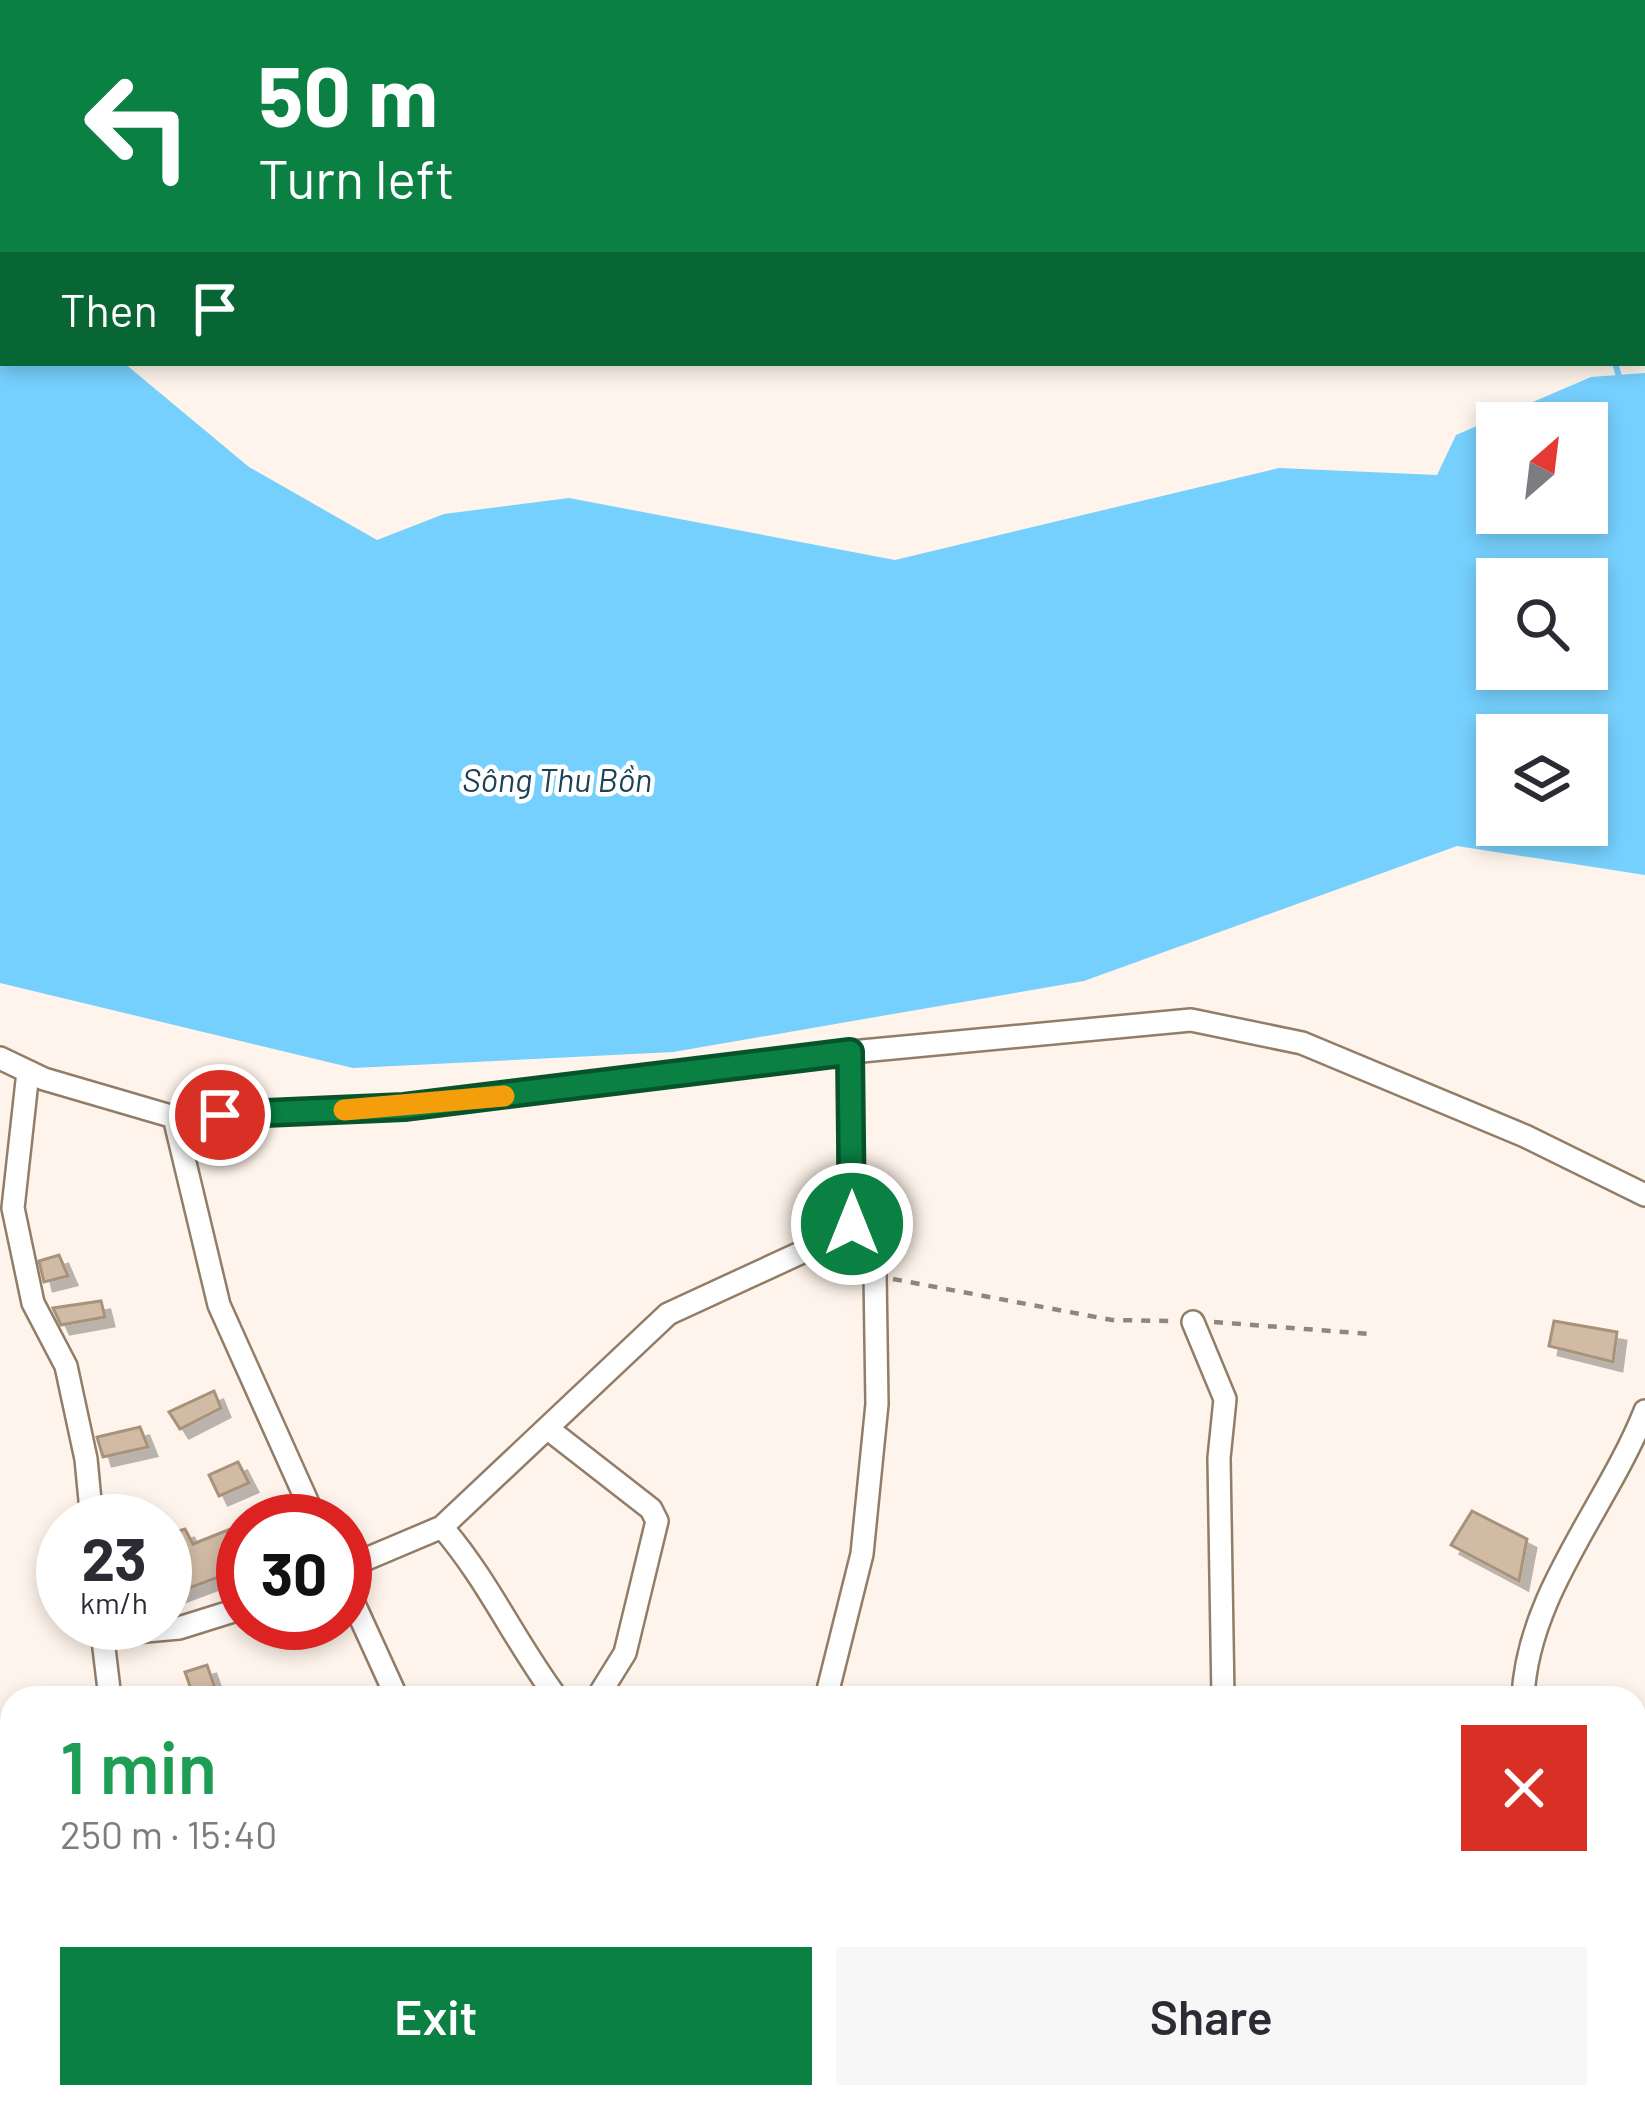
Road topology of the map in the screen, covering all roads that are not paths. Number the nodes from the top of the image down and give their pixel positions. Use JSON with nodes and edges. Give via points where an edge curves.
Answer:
{"nodes":[{"id":1,"x":850,"y":1052,"type":"junction"},
{"id":2,"x":0,"y":1058,"type":"edge"},
{"id":3,"x":28,"y":1072,"type":"junction"},
{"id":4,"x":174,"y":1118,"type":"junction"},
{"id":5,"x":1645,"y":1196,"type":"edge"},
{"id":6,"x":7,"y":1207,"type":"edge"},
{"id":7,"x":875,"y":1273,"type":"road end"},
{"id":8,"x":1193,"y":1322,"type":"road end"},
{"id":9,"x":1645,"y":1411,"type":"edge"},
{"id":10,"x":547,"y":1428,"type":"junction"},
{"id":11,"x":89,"y":1494,"type":"edge"},
{"id":12,"x":304,"y":1494,"type":"edge"},
{"id":13,"x":442,"y":1527,"type":"junction"},
{"id":14,"x":372,"y":1557,"type":"edge"},
{"id":15,"x":372,"y":1643,"type":"edge"},
{"id":16,"x":104,"y":1650,"type":"edge"},
{"id":17,"x":108,"y":1686,"type":"edge"},
{"id":18,"x":392,"y":1686,"type":"edge"},
{"id":19,"x":548,"y":1686,"type":"edge"},
{"id":20,"x":605,"y":1686,"type":"edge"},
{"id":21,"x":829,"y":1686,"type":"edge"},
{"id":22,"x":1223,"y":1686,"type":"edge"},
{"id":23,"x":1524,"y":1686,"type":"edge"}],
"edges":[{"from":1,"to":4,"type":"street","via":[[404,1107]]},
{"from":1,"to":5,"type":"street","via":[[1191,1020],[1322,1051],[1526,1136]]},
{"from":1,"to":10,"type":"street","via":[[848,1231],[668,1314]]},
{"from":2,"to":3,"type":"street"},
{"from":3,"to":4,"type":"street"},
{"from":3,"to":6,"type":"street"},
{"from":4,"to":12,"type":"street","via":[[219,1305]]},
{"from":6,"to":11,"type":"street","via":[[33,1304],[66,1366]]},
{"from":7,"to":21,"type":"street","via":[[877,1404],[867,1512]]},
{"from":8,"to":22,"type":"street","via":[[1225,1400]]},
{"from":9,"to":23,"type":"street","via":[[1531,1631]]},
{"from":10,"to":13,"type":"street"},
{"from":10,"to":20,"type":"street","via":[[657,1521],[644,1594]]},
{"from":13,"to":14,"type":"street"},
{"from":13,"to":19,"type":"street","via":[[481,1571]]},
{"from":15,"to":18,"type":"street"},
{"from":16,"to":17,"type":"street"}]}
